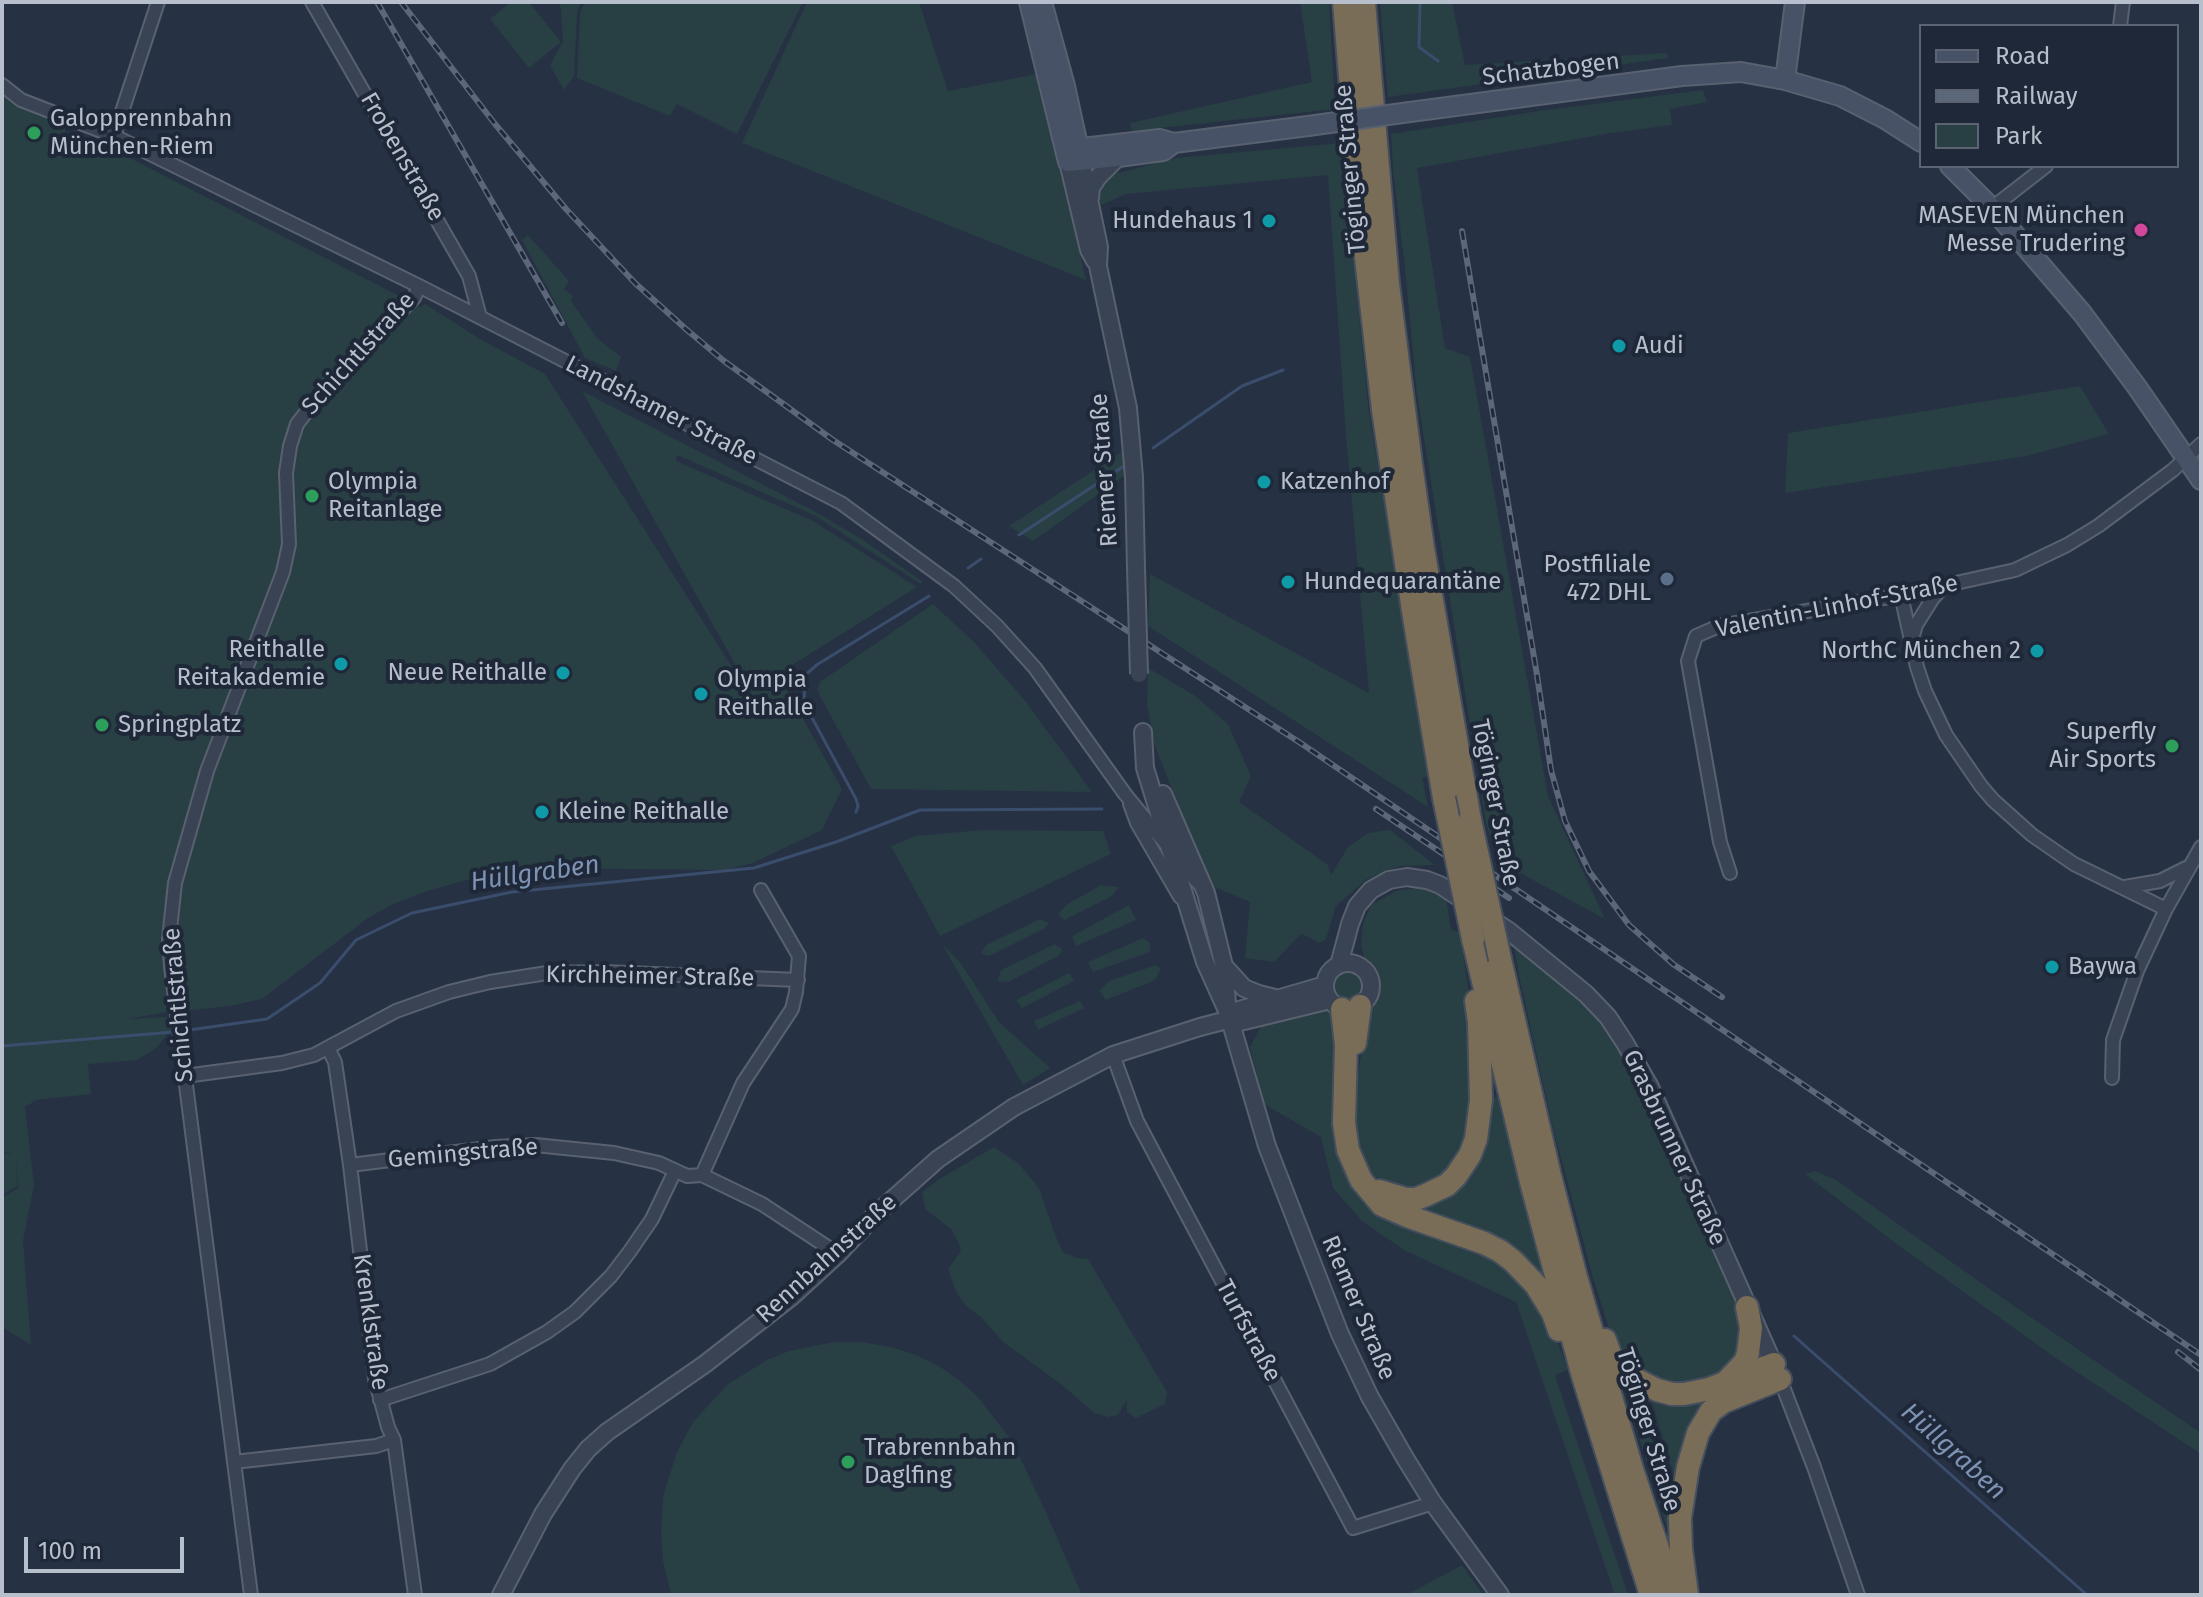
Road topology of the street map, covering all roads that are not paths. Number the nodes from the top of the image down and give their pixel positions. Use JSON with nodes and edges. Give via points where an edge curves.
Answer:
{"nodes":[{"id":1,"x":158,"y":2,"type":"edge"},
{"id":2,"x":312,"y":2,"type":"edge"},
{"id":3,"x":1029,"y":2,"type":"edge"},
{"id":4,"x":1042,"y":2,"type":"edge"},
{"id":5,"x":1344,"y":2,"type":"edge"},
{"id":6,"x":1364,"y":2,"type":"edge"},
{"id":7,"x":1795,"y":2,"type":"edge"},
{"id":8,"x":2123,"y":2,"type":"edge"},
{"id":9,"x":2120,"y":24,"type":"edge"},
{"id":10,"x":1785,"y":80,"type":"junction"},
{"id":11,"x":2,"y":85,"type":"edge"},
{"id":12,"x":114,"y":136,"type":"junction"},
{"id":13,"x":1919,"y":141,"type":"edge"},
{"id":14,"x":1174,"y":143,"type":"junction"},
{"id":15,"x":1073,"y":155,"type":"junction"},
{"id":16,"x":1118,"y":157,"type":"junction"},
{"id":17,"x":1952,"y":168,"type":"edge"},
{"id":18,"x":2043,"y":168,"type":"edge"},
{"id":19,"x":1089,"y":200,"type":"junction"},
{"id":20,"x":1992,"y":208,"type":"junction"},
{"id":21,"x":1098,"y":266,"type":"junction"},
{"id":22,"x":419,"y":286,"type":"junction"},
{"id":23,"x":480,"y":317,"type":"junction"},
{"id":24,"x":2201,"y":444,"type":"edge"},
{"id":25,"x":2185,"y":457,"type":"junction"},
{"id":26,"x":2201,"y":480,"type":"edge"},
{"id":27,"x":1943,"y":587,"type":"junction"},
{"id":28,"x":1901,"y":595,"type":"junction"},
{"id":29,"x":1912,"y":642,"type":"junction"},
{"id":30,"x":1139,"y":674,"type":"dead end"},
{"id":31,"x":1125,"y":794,"type":"junction"},
{"id":32,"x":2201,"y":847,"type":"edge"},
{"id":33,"x":1172,"y":852,"type":"junction"},
{"id":34,"x":2189,"y":866,"type":"junction"},
{"id":35,"x":1730,"y":873,"type":"dead end"},
{"id":36,"x":2123,"y":887,"type":"junction"},
{"id":37,"x":761,"y":890,"type":"dead end"},
{"id":38,"x":1206,"y":893,"type":"junction"},
{"id":39,"x":2166,"y":909,"type":"junction"},
{"id":40,"x":1188,"y":910,"type":"junction"},
{"id":41,"x":1473,"y":939,"type":"junction"},
{"id":42,"x":1347,"y":965,"type":"junction"},
{"id":43,"x":1224,"y":966,"type":"junction"},
{"id":44,"x":798,"y":980,"type":"junction"},
{"id":45,"x":1277,"y":998,"type":"junction"},
{"id":46,"x":1339,"y":1000,"type":"junction"},
{"id":47,"x":1230,"y":1016,"type":"junction"},
{"id":48,"x":1264,"y":1017,"type":"junction"},
{"id":49,"x":328,"y":1048,"type":"junction"},
{"id":50,"x":1113,"y":1055,"type":"junction"},
{"id":51,"x":1240,"y":1056,"type":"junction"},
{"id":52,"x":185,"y":1076,"type":"junction"},
{"id":53,"x":2112,"y":1078,"type":"dead end"},
{"id":54,"x":350,"y":1165,"type":"junction"},
{"id":55,"x":675,"y":1171,"type":"junction"},
{"id":56,"x":702,"y":1175,"type":"junction"},
{"id":57,"x":1361,"y":1180,"type":"junction"},
{"id":58,"x":838,"y":1254,"type":"junction"},
{"id":59,"x":1576,"y":1277,"type":"junction"},
{"id":60,"x":1747,"y":1307,"type":"junction"},
{"id":61,"x":1777,"y":1372,"type":"junction"},
{"id":62,"x":1582,"y":1373,"type":"junction"},
{"id":63,"x":1726,"y":1382,"type":"junction"},
{"id":64,"x":380,"y":1400,"type":"junction"},
{"id":65,"x":394,"y":1440,"type":"junction"},
{"id":66,"x":234,"y":1462,"type":"junction"},
{"id":67,"x":1433,"y":1503,"type":"junction"},
{"id":68,"x":251,"y":1595,"type":"edge"},
{"id":69,"x":415,"y":1595,"type":"edge"},
{"id":70,"x":501,"y":1595,"type":"edge"},
{"id":71,"x":1500,"y":1595,"type":"edge"},
{"id":72,"x":1651,"y":1595,"type":"edge"},
{"id":73,"x":1673,"y":1595,"type":"edge"},
{"id":74,"x":1687,"y":1595,"type":"edge"},
{"id":75,"x":1858,"y":1595,"type":"edge"}],
"edges":[{"from":1,"to":12,"type":"street"},
{"from":2,"to":23,"type":"street","name":"Frobenstraße","via":[[469,276]]},
{"from":3,"to":15,"type":"main road","name":"Riemer Straße"},
{"from":4,"to":15,"type":"main road","name":"Riemer Straße","via":[[1065,86]]},
{"from":5,"to":41,"type":"highway","name":"Töginger Straße","bridge":true,"via":[[1383,410],[1444,798]]},
{"from":6,"to":59,"type":"highway","name":"Töginger Straße","bridge":true,"via":[[1388,284],[1423,548],[1470,820]]},
{"from":7,"to":10,"type":"main road"},
{"from":8,"to":9,"type":"street"},
{"from":10,"to":13,"type":"main road","name":"Schatzbogen","via":[[1840,96]]},
{"from":10,"to":14,"type":"main road","name":"Schatzbogen","bridge":true,"via":[[1710,73]]},
{"from":11,"to":12,"type":"street","name":"Landshamer Straße","via":[[21,100]]},
{"from":12,"to":22,"type":"street","name":"Landshamer Straße"},
{"from":14,"to":15,"type":"main road","name":"Schatzbogen","via":[[1160,139]]},
{"from":14,"to":16,"type":"main road","name":"Schatzbogen","via":[[1163,151]]},
{"from":15,"to":16,"type":"main road","name":"Schatzbogen"},
{"from":15,"to":19,"type":"street","name":"Riemer Straße"},
{"from":15,"to":21,"type":"street","name":"Riemer Straße","via":[[1089,250]]},
{"from":16,"to":19,"type":"street","via":[[1098,177]]},
{"from":17,"to":20,"type":"main road"},
{"from":18,"to":20,"type":"street"},
{"from":19,"to":21,"type":"street","name":"Riemer Straße"},
{"from":20,"to":25,"type":"main road","via":[[2082,313]]},
{"from":21,"to":30,"type":"street","name":"Riemer Straße","bridge":true,"via":[[1128,408]]},
{"from":22,"to":23,"type":"street","name":"Landshamer Straße"},
{"from":22,"to":52,"type":"street","name":"Schichtlstraße","via":[[414,298],[326,387],[297,424],[290,446],[289,544],[283,572],[207,771],[175,883],[169,939]]},
{"from":23,"to":31,"type":"street","name":"Landshamer Straße","via":[[841,503],[925,562],[1035,668]]},
{"from":24,"to":25,"type":"street","name":"Valentin-Linhof-Straße"},
{"from":25,"to":26,"type":"main road"},
{"from":25,"to":27,"type":"street","name":"Valentin-Linhof-Straße","via":[[2067,545],[2015,570]]},
{"from":27,"to":28,"type":"street","name":"Valentin-Linhof-Straße"},
{"from":27,"to":29,"type":"street","via":[[1916,625]]},
{"from":28,"to":29,"type":"street"},
{"from":28,"to":35,"type":"street","name":"Valentin-Linhof-Straße","via":[[1719,626],[1696,636],[1688,661]]},
{"from":29,"to":36,"type":"street","via":[[1940,724],[1993,800],[2074,864]]},
{"from":31,"to":33,"type":"street","name":"Landshamer Straße"},
{"from":31,"to":40,"type":"street","name":"Landshamer Straße"},
{"from":32,"to":34,"type":"street"},
{"from":33,"to":38,"type":"street","name":"Landshamer Straße"},
{"from":33,"to":38,"type":"street","name":"Riemer Straße","via":[[1145,768],[1143,732]]},
{"from":33,"to":40,"type":"street","name":"Riemer Straße"},
{"from":34,"to":36,"type":"street","via":[[2160,881]]},
{"from":34,"to":39,"type":"street"},
{"from":36,"to":39,"type":"street"},
{"from":37,"to":44,"type":"street","via":[[799,956]]},
{"from":38,"to":43,"type":"street","name":"Riemer Straße"},
{"from":39,"to":53,"type":"street","via":[[2113,1040]]},
{"from":40,"to":47,"type":"street","name":"Riemer Straße"},
{"from":41,"to":57,"type":"highway","via":[[1468,952],[1479,1022],[1481,1100],[1470,1155],[1447,1185],[1416,1199],[1383,1194]]},
{"from":41,"to":62,"type":"highway","name":"Töginger Straße"},
{"from":42,"to":46,"type":"street","via":[[1329,973]]},
{"from":42,"to":46,"type":"street","via":[[1361,968],[1369,980],[1369,995]]},
{"from":42,"to":60,"type":"street","name":"Grasbrunner Straße","via":[[1348,931],[1357,906],[1371,890],[1407,877],[1446,889],[1509,931],[1586,994],[1641,1067]]},
{"from":43,"to":45,"type":"street","via":[[1244,988]]},
{"from":43,"to":47,"type":"street","name":"Riemer Straße"},
{"from":44,"to":49,"type":"street","name":"Kirchheimer Straße","via":[[547,973],[449,992],[408,1006]]},
{"from":44,"to":56,"type":"street","via":[[792,1009],[743,1083]]},
{"from":45,"to":46,"type":"street","name":"Rennbahnstraße"},
{"from":45,"to":47,"type":"street","name":"Rennbahnstraße"},
{"from":46,"to":48,"type":"street","name":"Rennbahnstraße"},
{"from":46,"to":57,"type":"highway","via":[[1346,1045],[1345,1134]]},
{"from":47,"to":48,"type":"street","name":"Rennbahnstraße","via":[[1240,1022]]},
{"from":47,"to":50,"type":"street","name":"Rennbahnstraße"},
{"from":47,"to":51,"type":"street","name":"Riemer Straße"},
{"from":48,"to":51,"type":"street"},
{"from":49,"to":52,"type":"street","name":"Kirchheimer Straße","via":[[282,1063]]},
{"from":49,"to":54,"type":"street","name":"Krenklstraße","via":[[335,1062]]},
{"from":50,"to":58,"type":"street","name":"Rennbahnstraße","via":[[1014,1107],[938,1159]]},
{"from":50,"to":67,"type":"street","name":"Turfstraße","via":[[1137,1121],[1353,1528]]},
{"from":51,"to":67,"type":"street","name":"Riemer Straße","via":[[1267,1146],[1340,1334]]},
{"from":52,"to":66,"type":"street","name":"Schichtlstraße"},
{"from":54,"to":55,"type":"street","name":"Gemingstraße","via":[[535,1145],[614,1153]]},
{"from":54,"to":64,"type":"street","name":"Krenklstraße"},
{"from":55,"to":56,"type":"street","name":"Gemingstraße"},
{"from":55,"to":64,"type":"street","via":[[630,1251],[575,1312],[490,1364]]},
{"from":56,"to":58,"type":"street","name":"Gemingstraße","via":[[762,1204]]},
{"from":57,"to":62,"type":"highway","via":[[1382,1205],[1484,1243],[1513,1261],[1544,1297]]},
{"from":58,"to":70,"type":"street","name":"Rennbahnstraße","via":[[705,1364],[588,1449],[543,1514]]},
{"from":59,"to":63,"type":"highway","via":[[1595,1307],[1611,1357],[1629,1376],[1672,1394],[1695,1393]]},
{"from":59,"to":73,"type":"highway","name":"Töginger Straße"},
{"from":60,"to":61,"type":"street","name":"Grasbrunner Straße"},
{"from":60,"to":63,"type":"highway","via":[[1748,1353]]},
{"from":61,"to":63,"type":"highway"},
{"from":61,"to":74,"type":"highway","via":[[1711,1411],[1698,1433],[1680,1518]]},
{"from":61,"to":75,"type":"street","name":"Grasbrunner Straße"},
{"from":62,"to":72,"type":"highway","name":"Töginger Straße"},
{"from":64,"to":65,"type":"street","name":"Krenklstraße"},
{"from":65,"to":66,"type":"street"},
{"from":65,"to":69,"type":"street","name":"Krenklstraße"},
{"from":66,"to":68,"type":"street","name":"Schichtlstraße"},
{"from":67,"to":71,"type":"street","name":"Riemer Straße"}]}
